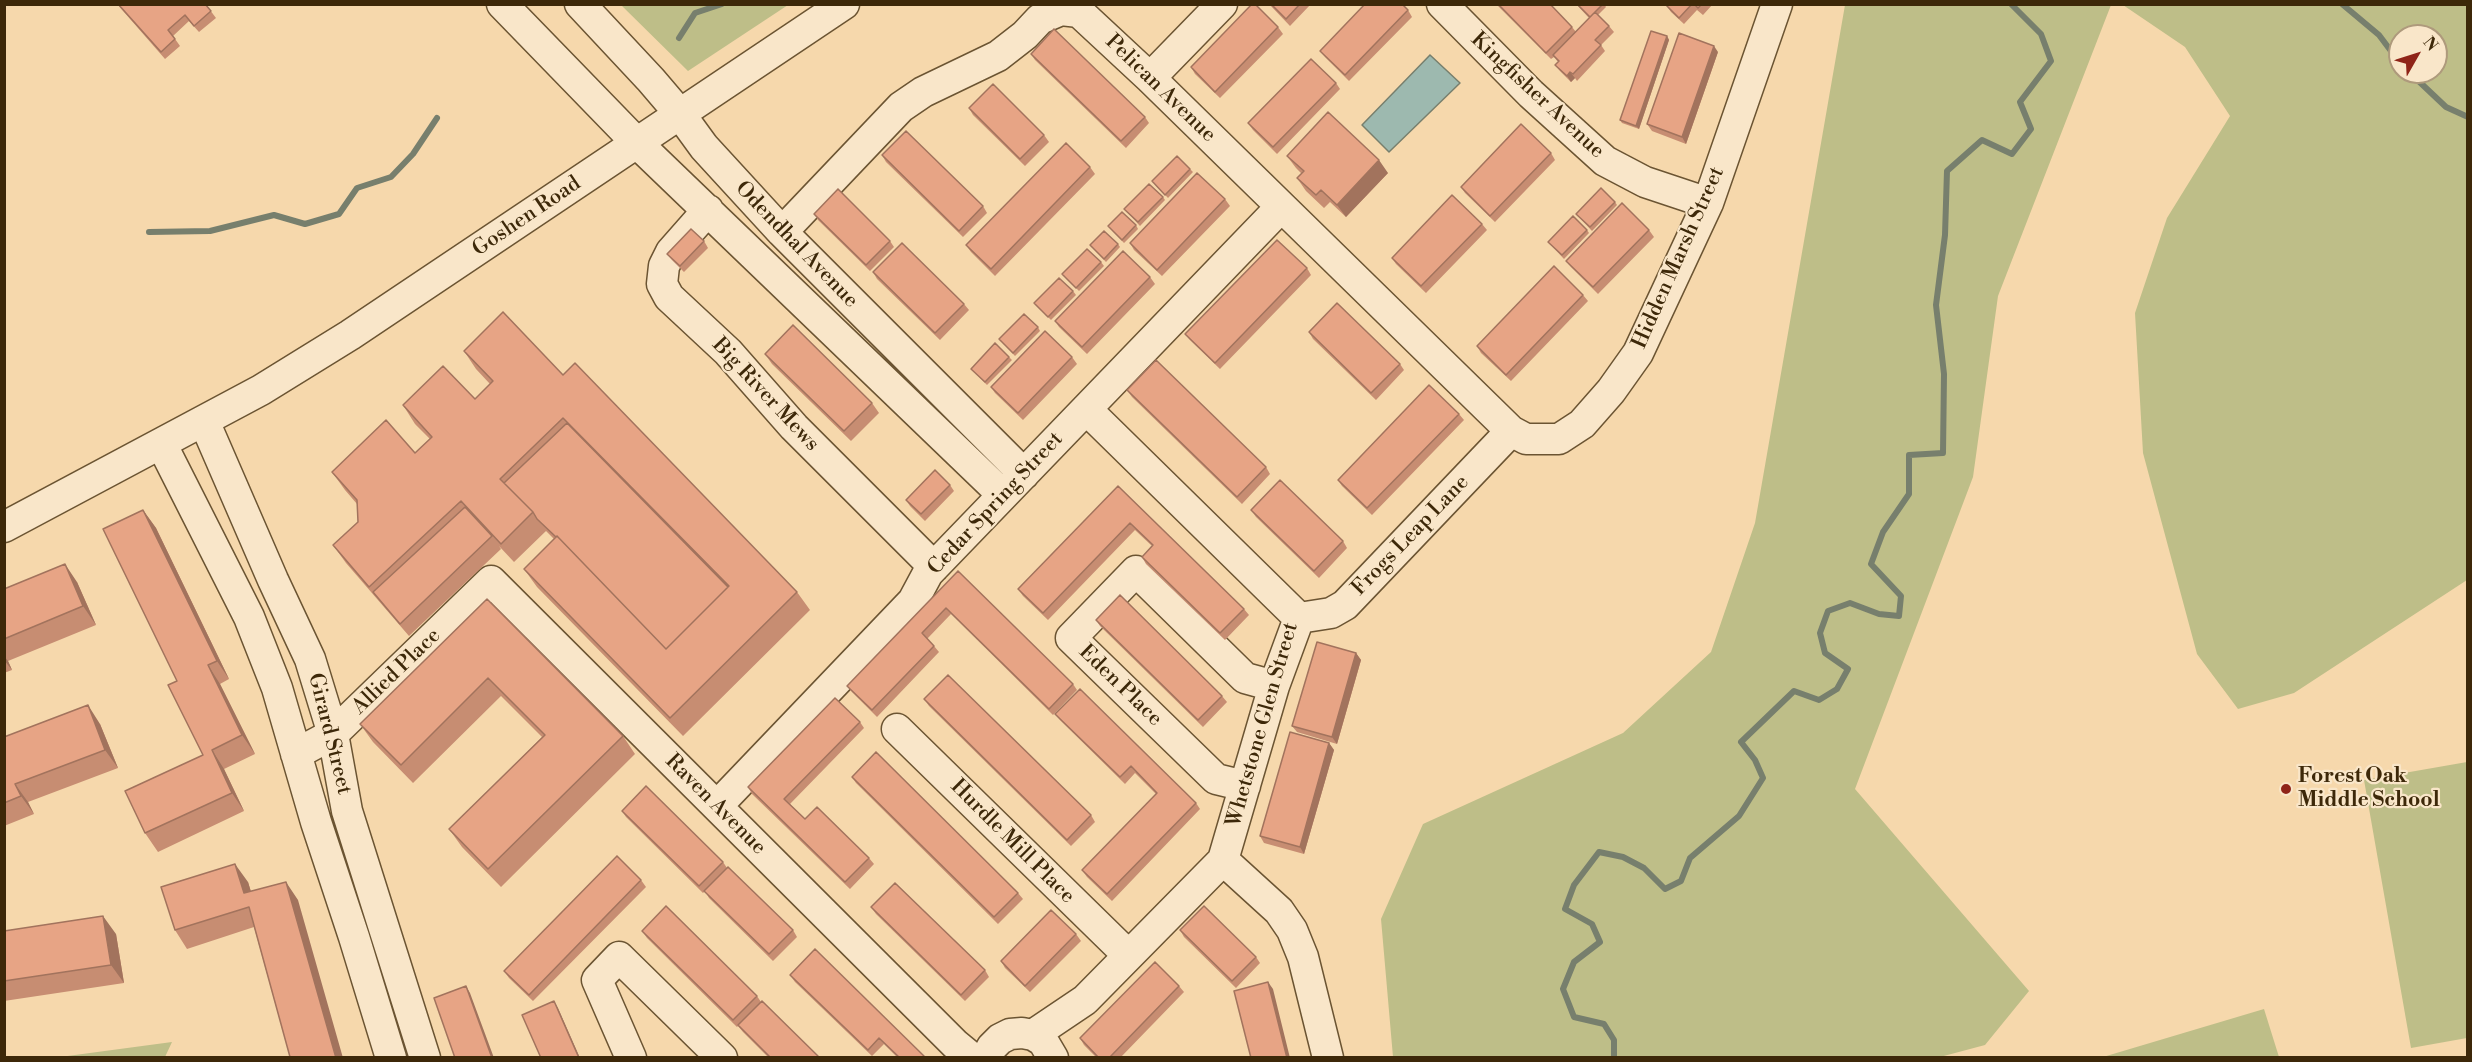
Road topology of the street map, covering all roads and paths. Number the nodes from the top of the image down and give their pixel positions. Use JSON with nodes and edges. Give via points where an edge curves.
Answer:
{"nodes":[{"id":1,"x":502,"y":4,"type":"edge"},
{"id":2,"x":580,"y":4,"type":"edge"},
{"id":3,"x":844,"y":4,"type":"edge"},
{"id":4,"x":1222,"y":4,"type":"edge"},
{"id":5,"x":1442,"y":4,"type":"edge"},
{"id":6,"x":1777,"y":4,"type":"edge"},
{"id":7,"x":1150,"y":78,"type":"junction"},
{"id":8,"x":680,"y":114,"type":"junction"},
{"id":9,"x":637,"y":143,"type":"junction"},
{"id":10,"x":1708,"y":203,"type":"junction"},
{"id":11,"x":1281,"y":207,"type":"junction"},
{"id":12,"x":708,"y":210,"type":"junction"},
{"id":13,"x":782,"y":232,"type":"junction"},
{"id":14,"x":1086,"y":409,"type":"junction"},
{"id":15,"x":204,"y":421,"type":"junction"},
{"id":16,"x":1511,"y":431,"type":"junction"},
{"id":17,"x":162,"y":445,"type":"junction"},
{"id":18,"x":1014,"y":484,"type":"junction"},
{"id":19,"x":4,"y":527,"type":"edge"},
{"id":20,"x":934,"y":567,"type":"junction"},
{"id":21,"x":491,"y":581,"type":"joint"},
{"id":22,"x":1299,"y":618,"type":"junction"},
{"id":23,"x":1274,"y":686,"type":"junction"},
{"id":24,"x":897,"y":729,"type":"dead end"},
{"id":25,"x":333,"y":734,"type":"junction"},
{"id":26,"x":296,"y":754,"type":"junction"},
{"id":27,"x":1245,"y":786,"type":"junction"},
{"id":28,"x":717,"y":806,"type":"junction"},
{"id":29,"x":1223,"y":860,"type":"junction"},
{"id":30,"x":1128,"y":955,"type":"junction"},
{"id":31,"x":1085,"y":1000,"type":"junction"},
{"id":32,"x":940,"y":1029,"type":"junction"},
{"id":33,"x":1033,"y":1035,"type":"junction"},
{"id":34,"x":993,"y":1048,"type":"edge"},
{"id":35,"x":391,"y":1058,"type":"edge"},
{"id":36,"x":425,"y":1058,"type":"edge"},
{"id":37,"x":631,"y":1058,"type":"edge"},
{"id":38,"x":722,"y":1058,"type":"edge"},
{"id":39,"x":972,"y":1058,"type":"edge"},
{"id":40,"x":1055,"y":1058,"type":"edge"},
{"id":41,"x":1328,"y":1058,"type":"edge"}],
"edges":[{"from":1,"to":9,"type":"street"},
{"from":2,"to":8,"type":"street","name":"Odendhal Avenue"},
{"from":3,"to":8,"type":"street","name":"Goshen Road"},
{"from":4,"to":7,"type":"street"},
{"from":5,"to":10,"type":"street","name":"Kingfisher Avenue","via":[[1531,94],[1605,161],[1646,182]]},
{"from":6,"to":10,"type":"street","name":"Hidden Marsh Street"},
{"from":7,"to":11,"type":"street","name":"Pelican Avenue"},
{"from":7,"to":13,"type":"street","name":"Pelican Avenue","via":[[1079,12],[1061,10],[1040,19],[998,56],[923,92],[901,107]]},
{"from":8,"to":9,"type":"street","name":"Goshen Road"},
{"from":8,"to":13,"type":"street","name":"Odendhal Avenue","via":[[704,147]]},
{"from":9,"to":12,"type":"street","name":"Odendhal Avenue"},
{"from":9,"to":15,"type":"street","name":"Goshen Road","via":[[350,335]]},
{"from":10,"to":16,"type":"street","name":"Hidden Marsh Street","via":[[1638,353],[1611,391],[1582,424],[1559,439],[1526,439]]},
{"from":11,"to":14,"type":"street","name":"Cedar Spring Street"},
{"from":11,"to":16,"type":"street","name":"Pelican Avenue"},
{"from":12,"to":18,"type":"street","name":"Odendhal Avenue"},
{"from":12,"to":20,"type":"street","name":"Big River Mews","via":[[671,252],[664,266],[662,284],[669,297],[728,352],[794,427]]},
{"from":13,"to":18,"type":"street","name":"Odendhal Avenue"},
{"from":14,"to":18,"type":"street","name":"Cedar Spring Street"},
{"from":14,"to":22,"type":"street","name":"Whetstone Glen Street"},
{"from":15,"to":17,"type":"street","name":"Goshen Road"},
{"from":15,"to":25,"type":"street","name":"Girard Street","via":[[310,659]]},
{"from":16,"to":22,"type":"street","name":"Frogs Leap Lane","via":[[1345,605],[1332,613]]},
{"from":17,"to":19,"type":"street","name":"Goshen Road"},
{"from":17,"to":26,"type":"street","name":"Girard Street","via":[[249,617],[277,688]]},
{"from":18,"to":20,"type":"street","name":"Cedar Spring Street"},
{"from":20,"to":28,"type":"street","name":"Cedar Spring Street","via":[[913,601]]},
{"from":21,"to":25,"type":"street","name":"Allied Place"},
{"from":21,"to":28,"type":"street","name":"Raven Avenue"},
{"from":22,"to":23,"type":"street","name":"Whetstone Glen Street"},
{"from":23,"to":27,"type":"street","name":"Whetstone Glen Street"},
{"from":23,"to":27,"type":"street","name":"Eden Place","via":[[1245,678],[1136,571],[1071,638],[1216,779]]},
{"from":24,"to":30,"type":"street","name":"Hurdle Mill Place"},
{"from":25,"to":26,"type":"street","name":"Allied Place"},
{"from":25,"to":36,"type":"street","name":"Girard Street","via":[[347,811]]},
{"from":26,"to":35,"type":"street","name":"Girard Street"},
{"from":27,"to":29,"type":"street","name":"Whetstone Glen Street"},
{"from":28,"to":32,"type":"street","name":"Raven Avenue"},
{"from":29,"to":30,"type":"street","name":"Whetstone Glen Street"},
{"from":29,"to":41,"type":"street","via":[[1279,912],[1292,930],[1303,957]]},
{"from":30,"to":31,"type":"street","name":"Whetstone Glen Street"},
{"from":31,"to":33,"type":"street","name":"Whetstone Glen Street"},
{"from":31,"to":40,"type":"street","name":"Whetstone Glen Street"},
{"from":32,"to":34,"type":"street"},
{"from":32,"to":39,"type":"street","name":"Raven Avenue"},
{"from":33,"to":34,"type":"street","via":[[1010,1034]]},
{"from":33,"to":40,"type":"street","via":[[1043,1041]]},
{"from":37,"to":38,"type":"street","via":[[597,980],[619,957]]}]}
